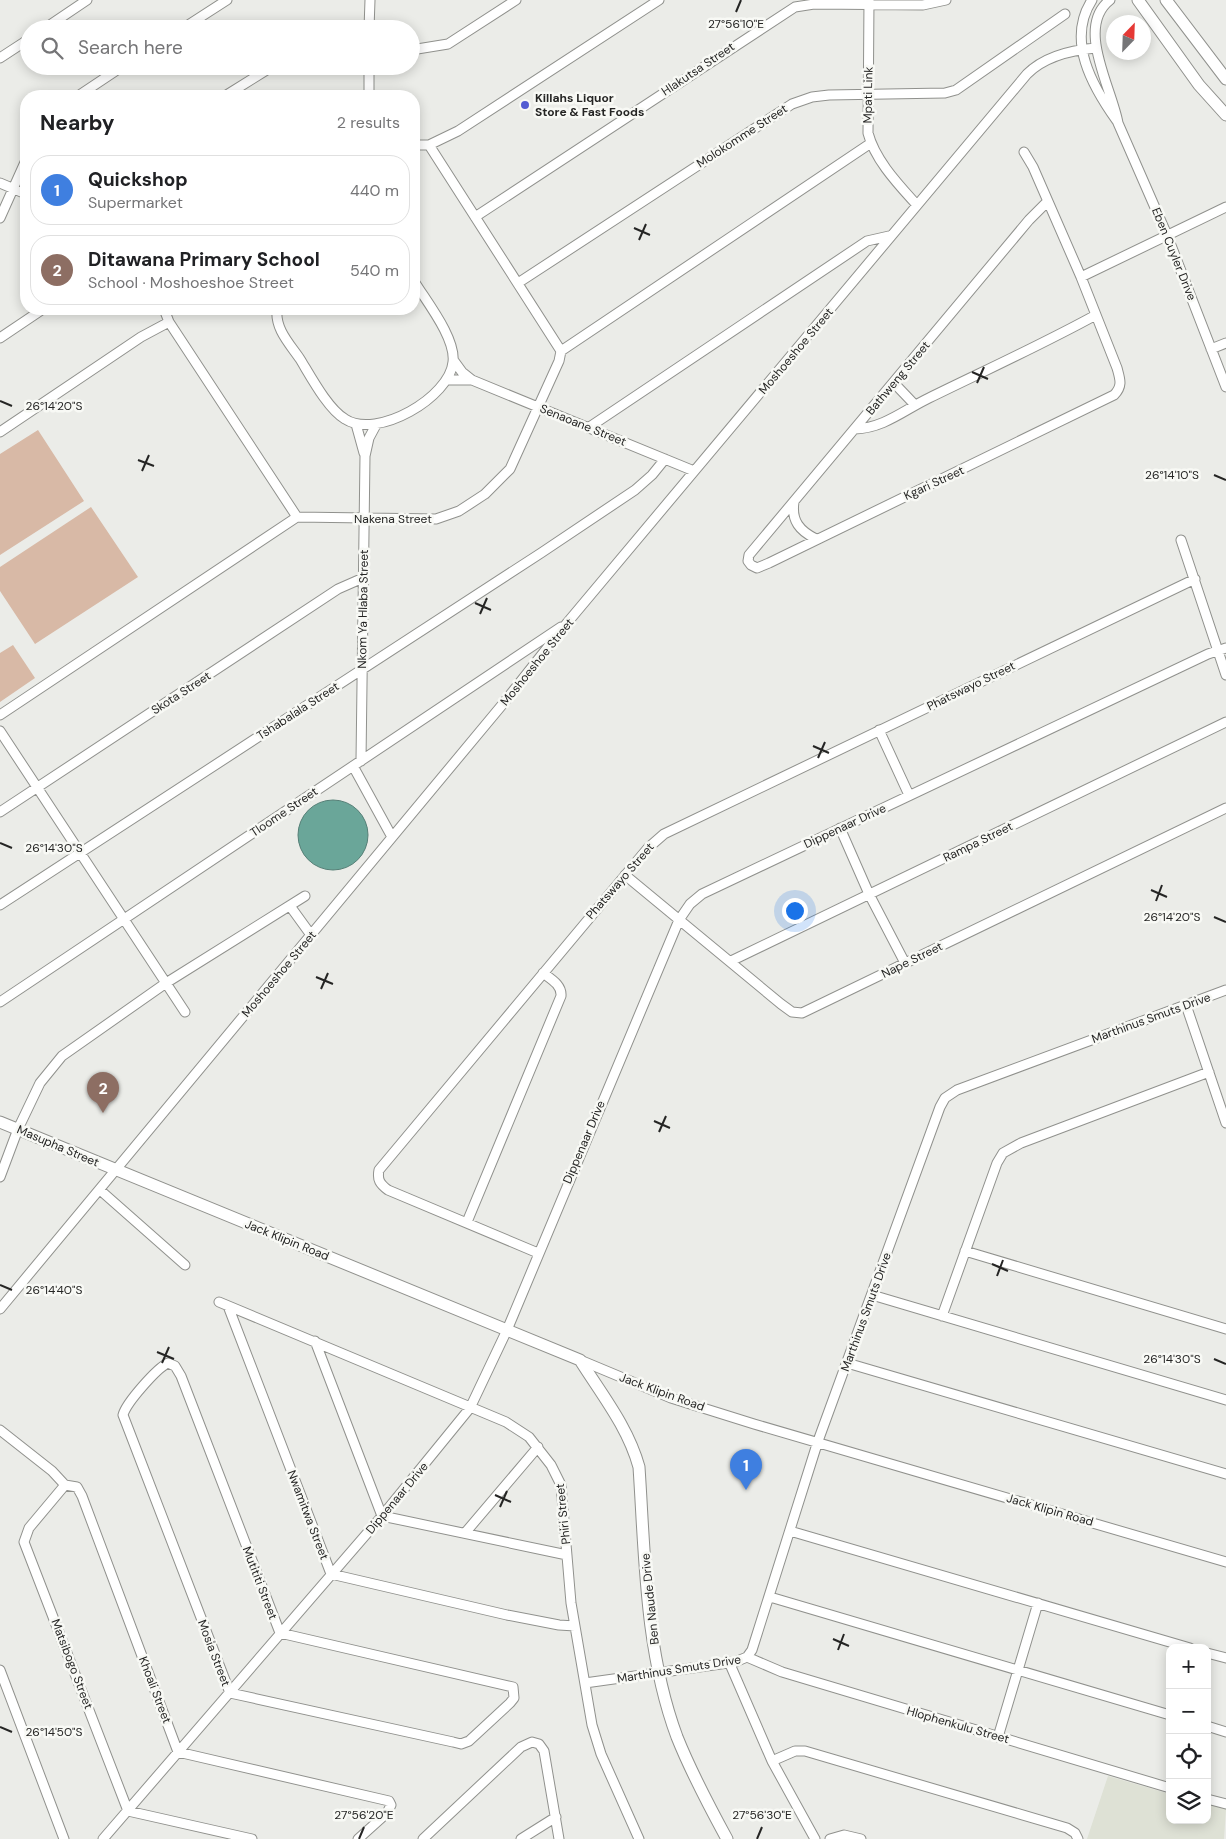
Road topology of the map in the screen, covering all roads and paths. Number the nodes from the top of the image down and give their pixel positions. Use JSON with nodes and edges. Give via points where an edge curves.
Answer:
{"nodes":[{"id":1,"x":87,"y":0,"type":"edge"},
{"id":2,"x":227,"y":0,"type":"edge"},
{"id":3,"x":370,"y":0,"type":"edge"},
{"id":4,"x":516,"y":0,"type":"edge"},
{"id":5,"x":660,"y":0,"type":"edge"},
{"id":6,"x":946,"y":0,"type":"edge"},
{"id":7,"x":1092,"y":0,"type":"edge"},
{"id":8,"x":1110,"y":0,"type":"edge"},
{"id":9,"x":1138,"y":0,"type":"edge"},
{"id":10,"x":1166,"y":0,"type":"edge"},
{"id":11,"x":869,"y":2,"type":"edge"},
{"id":12,"x":1065,"y":14,"type":"dead end"},
{"id":13,"x":57,"y":20,"type":"edge"},
{"id":14,"x":196,"y":20,"type":"edge"},
{"id":15,"x":369,"y":20,"type":"edge"},
{"id":16,"x":20,"y":45,"type":"edge"},
{"id":17,"x":1096,"y":48,"type":"junction"},
{"id":18,"x":420,"y":49,"type":"edge"},
{"id":19,"x":1081,"y":50,"type":"junction"},
{"id":20,"x":0,"y":58,"type":"edge"},
{"id":21,"x":110,"y":75,"type":"edge"},
{"id":22,"x":259,"y":75,"type":"edge"},
{"id":23,"x":369,"y":75,"type":"edge"},
{"id":24,"x":1226,"y":79,"type":"edge"},
{"id":25,"x":87,"y":90,"type":"edge"},
{"id":26,"x":235,"y":90,"type":"edge"},
{"id":27,"x":369,"y":90,"type":"edge"},
{"id":28,"x":868,"y":95,"type":"junction"},
{"id":29,"x":1226,"y":115,"type":"edge"},
{"id":30,"x":1118,"y":123,"type":"junction"},
{"id":31,"x":871,"y":143,"type":"junction"},
{"id":32,"x":420,"y":145,"type":"edge"},
{"id":33,"x":429,"y":145,"type":"junction"},
{"id":34,"x":1024,"y":152,"type":"dead end"},
{"id":35,"x":20,"y":172,"type":"edge"},
{"id":36,"x":0,"y":183,"type":"edge"},
{"id":37,"x":12,"y":188,"type":"junction"},
{"id":38,"x":20,"y":191,"type":"edge"},
{"id":39,"x":1047,"y":202,"type":"junction"},
{"id":40,"x":916,"y":204,"type":"junction"},
{"id":41,"x":1226,"y":206,"type":"edge"},
{"id":42,"x":475,"y":217,"type":"junction"},
{"id":43,"x":0,"y":218,"type":"edge"},
{"id":44,"x":1167,"y":235,"type":"junction"},
{"id":45,"x":889,"y":236,"type":"junction"},
{"id":46,"x":1081,"y":277,"type":"junction"},
{"id":47,"x":518,"y":283,"type":"junction"},
{"id":48,"x":420,"y":291,"type":"edge"},
{"id":49,"x":35,"y":315,"type":"edge"},
{"id":50,"x":166,"y":315,"type":"edge"},
{"id":51,"x":277,"y":315,"type":"edge"},
{"id":52,"x":1094,"y":316,"type":"junction"},
{"id":53,"x":169,"y":322,"type":"junction"},
{"id":54,"x":0,"y":338,"type":"edge"},
{"id":55,"x":1226,"y":343,"type":"edge"},
{"id":56,"x":1212,"y":349,"type":"junction"},
{"id":57,"x":561,"y":351,"type":"junction"},
{"id":58,"x":454,"y":361,"type":"junction"},
{"id":59,"x":447,"y":380,"type":"junction"},
{"id":60,"x":472,"y":380,"type":"junction"},
{"id":61,"x":894,"y":383,"type":"junction"},
{"id":62,"x":1226,"y":387,"type":"edge"},
{"id":63,"x":915,"y":405,"type":"junction"},
{"id":64,"x":540,"y":408,"type":"junction"},
{"id":65,"x":356,"y":424,"type":"junction"},
{"id":66,"x":376,"y":425,"type":"junction"},
{"id":67,"x":588,"y":428,"type":"junction"},
{"id":68,"x":856,"y":429,"type":"junction"},
{"id":69,"x":0,"y":432,"type":"edge"},
{"id":70,"x":365,"y":456,"type":"junction"},
{"id":71,"x":665,"y":459,"type":"junction"},
{"id":72,"x":694,"y":471,"type":"junction"},
{"id":73,"x":794,"y":502,"type":"junction"},
{"id":74,"x":298,"y":517,"type":"junction"},
{"id":75,"x":364,"y":519,"type":"junction"},
{"id":76,"x":816,"y":539,"type":"junction"},
{"id":77,"x":1182,"y":540,"type":"dead end"},
{"id":78,"x":749,"y":555,"type":"joint"},
{"id":79,"x":363,"y":578,"type":"junction"},
{"id":80,"x":1194,"y":578,"type":"junction"},
{"id":81,"x":567,"y":623,"type":"junction"},
{"id":82,"x":1222,"y":649,"type":"edge"},
{"id":83,"x":362,"y":670,"type":"junction"},
{"id":84,"x":1226,"y":675,"type":"edge"},
{"id":85,"x":0,"y":714,"type":"edge"},
{"id":86,"x":1226,"y":722,"type":"edge"},
{"id":87,"x":879,"y":730,"type":"junction"},
{"id":88,"x":0,"y":731,"type":"edge"},
{"id":89,"x":357,"y":763,"type":"junction"},
{"id":90,"x":37,"y":788,"type":"junction"},
{"id":91,"x":909,"y":795,"type":"junction"},
{"id":92,"x":1226,"y":808,"type":"edge"},
{"id":93,"x":0,"y":812,"type":"edge"},
{"id":94,"x":840,"y":828,"type":"junction"},
{"id":95,"x":392,"y":837,"type":"junction"},
{"id":96,"x":80,"y":853,"type":"junction"},
{"id":97,"x":625,"y":875,"type":"junction"},
{"id":98,"x":869,"y":894,"type":"junction"},
{"id":99,"x":305,"y":896,"type":"dead end"},
{"id":100,"x":0,"y":906,"type":"edge"},
{"id":101,"x":290,"y":906,"type":"junction"},
{"id":102,"x":124,"y":919,"type":"junction"},
{"id":103,"x":679,"y":920,"type":"junction"},
{"id":104,"x":311,"y":935,"type":"junction"},
{"id":105,"x":730,"y":961,"type":"junction"},
{"id":106,"x":905,"y":963,"type":"junction"},
{"id":107,"x":543,"y":972,"type":"junction"},
{"id":108,"x":166,"y":983,"type":"junction"},
{"id":109,"x":1226,"y":990,"type":"edge"},
{"id":110,"x":0,"y":1002,"type":"edge"},
{"id":111,"x":1186,"y":1005,"type":"junction"},
{"id":112,"x":185,"y":1012,"type":"dead end"},
{"id":113,"x":1209,"y":1072,"type":"junction"},
{"id":114,"x":0,"y":1122,"type":"edge"},
{"id":115,"x":1226,"y":1123,"type":"edge"},
{"id":116,"x":18,"y":1129,"type":"junction"},
{"id":117,"x":117,"y":1170,"type":"junction"},
{"id":118,"x":0,"y":1177,"type":"edge"},
{"id":119,"x":100,"y":1190,"type":"junction"},
{"id":120,"x":467,"y":1222,"type":"junction"},
{"id":121,"x":965,"y":1251,"type":"junction"},
{"id":122,"x":538,"y":1253,"type":"junction"},
{"id":123,"x":185,"y":1265,"type":"dead end"},
{"id":124,"x":872,"y":1295,"type":"junction"},
{"id":125,"x":219,"y":1302,"type":"dead end"},
{"id":126,"x":228,"y":1306,"type":"junction"},
{"id":127,"x":0,"y":1308,"type":"edge"},
{"id":128,"x":942,"y":1316,"type":"junction"},
{"id":129,"x":507,"y":1330,"type":"junction"},
{"id":130,"x":1226,"y":1330,"type":"edge"},
{"id":131,"x":315,"y":1341,"type":"junction"},
{"id":132,"x":580,"y":1360,"type":"junction"},
{"id":133,"x":847,"y":1363,"type":"junction"},
{"id":134,"x":160,"y":1369,"type":"joint"},
{"id":135,"x":1226,"y":1400,"type":"edge"},
{"id":136,"x":470,"y":1408,"type":"junction"},
{"id":137,"x":0,"y":1430,"type":"edge"},
{"id":138,"x":818,"y":1441,"type":"junction"},
{"id":139,"x":538,"y":1448,"type":"junction"},
{"id":140,"x":1226,"y":1474,"type":"edge"},
{"id":141,"x":65,"y":1485,"type":"junction"},
{"id":142,"x":382,"y":1516,"type":"junction"},
{"id":143,"x":790,"y":1531,"type":"junction"},
{"id":144,"x":466,"y":1533,"type":"junction"},
{"id":145,"x":567,"y":1555,"type":"junction"},
{"id":146,"x":1226,"y":1562,"type":"edge"},
{"id":147,"x":331,"y":1574,"type":"junction"},
{"id":148,"x":770,"y":1597,"type":"junction"},
{"id":149,"x":1038,"y":1603,"type":"junction"},
{"id":150,"x":575,"y":1626,"type":"junction"},
{"id":151,"x":280,"y":1633,"type":"junction"},
{"id":152,"x":1176,"y":1644,"type":"edge"},
{"id":153,"x":1211,"y":1654,"type":"edge"},
{"id":154,"x":747,"y":1657,"type":"junction"},
{"id":155,"x":1226,"y":1658,"type":"edge"},
{"id":156,"x":729,"y":1662,"type":"junction"},
{"id":157,"x":1018,"y":1669,"type":"junction"},
{"id":158,"x":0,"y":1670,"type":"edge"},
{"id":159,"x":659,"y":1673,"type":"junction"},
{"id":160,"x":585,"y":1683,"type":"junction"},
{"id":161,"x":230,"y":1693,"type":"junction"},
{"id":162,"x":510,"y":1703,"type":"joint"},
{"id":163,"x":1166,"y":1714,"type":"edge"},
{"id":164,"x":1211,"y":1727,"type":"edge"},
{"id":165,"x":1226,"y":1732,"type":"edge"},
{"id":166,"x":998,"y":1737,"type":"junction"},
{"id":167,"x":178,"y":1752,"type":"junction"},
{"id":168,"x":772,"y":1761,"type":"junction"},
{"id":169,"x":1166,"y":1787,"type":"edge"},
{"id":170,"x":1211,"y":1800,"type":"edge"},
{"id":171,"x":1226,"y":1804,"type":"edge"},
{"id":172,"x":128,"y":1811,"type":"junction"},
{"id":173,"x":556,"y":1817,"type":"junction"},
{"id":174,"x":64,"y":1839,"type":"edge"},
{"id":175,"x":103,"y":1839,"type":"edge"},
{"id":176,"x":252,"y":1839,"type":"edge"},
{"id":177,"x":358,"y":1839,"type":"edge"},
{"id":178,"x":423,"y":1839,"type":"edge"},
{"id":179,"x":521,"y":1839,"type":"edge"},
{"id":180,"x":559,"y":1839,"type":"edge"},
{"id":181,"x":639,"y":1839,"type":"edge"},
{"id":182,"x":728,"y":1839,"type":"edge"},
{"id":183,"x":815,"y":1839,"type":"edge"},
{"id":184,"x":830,"y":1839,"type":"edge"},
{"id":185,"x":861,"y":1839,"type":"edge"},
{"id":186,"x":1078,"y":1839,"type":"edge"}],
"edges":[{"from":1,"to":13,"type":"street"},
{"from":2,"to":14,"type":"street"},
{"from":3,"to":15,"type":"street"},
{"from":4,"to":18,"type":"street","via":[[448,44]]},
{"from":5,"to":33,"type":"street","via":[[458,131]]},
{"from":6,"to":11,"type":"street","name":"Hlakutsa Street","via":[[934,4]]},
{"from":7,"to":19,"type":"street","name":"Eben Cuyler Drive","via":[[1081,26]]},
{"from":8,"to":17,"type":"street","name":"Eben Cuyler Drive","via":[[1096,19]]},
{"from":9,"to":29,"type":"main road","via":[[1199,84]]},
{"from":10,"to":24,"type":"main road"},
{"from":11,"to":28,"type":"street","name":"Mpati Link"},
{"from":11,"to":42,"type":"street","name":"Hlakutsa Street","via":[[814,4],[780,14]]},
{"from":12,"to":28,"type":"street","name":"Molokomme Street","via":[[956,90]]},
{"from":16,"to":20,"type":"street"},
{"from":17,"to":19,"type":"street","name":"Moshoeshoe Street"},
{"from":17,"to":30,"type":"street","name":"Eben Cuyler Drive","via":[[1115,103]]},
{"from":19,"to":30,"type":"street","name":"Eben Cuyler Drive","via":[[1095,85]]},
{"from":19,"to":40,"type":"street","name":"Moshoeshoe Street","via":[[1033,68]]},
{"from":21,"to":25,"type":"street"},
{"from":22,"to":26,"type":"street"},
{"from":23,"to":27,"type":"street"},
{"from":28,"to":31,"type":"street","name":"Mpati Link","via":[[867,122]]},
{"from":28,"to":47,"type":"street","name":"Molokomme Street","via":[[812,97],[792,104]]},
{"from":30,"to":44,"type":"street","name":"Eben Cuyler Drive"},
{"from":31,"to":40,"type":"street","name":"Mpati Link","via":[[888,171]]},
{"from":31,"to":57,"type":"street"},
{"from":32,"to":33,"type":"street"},
{"from":33,"to":42,"type":"street"},
{"from":34,"to":39,"type":"street"},
{"from":35,"to":37,"type":"street"},
{"from":36,"to":37,"type":"street"},
{"from":37,"to":38,"type":"street"},
{"from":37,"to":43,"type":"street"},
{"from":39,"to":46,"type":"street"},
{"from":39,"to":61,"type":"street","name":"Bathweng Street"},
{"from":40,"to":45,"type":"street","name":"Moshoeshoe Street"},
{"from":41,"to":44,"type":"street"},
{"from":42,"to":47,"type":"street"},
{"from":44,"to":46,"type":"street"},
{"from":44,"to":56,"type":"street","name":"Eben Cuyler Drive"},
{"from":45,"to":67,"type":"street","via":[[868,241]]},
{"from":45,"to":72,"type":"street","name":"Moshoeshoe Street"},
{"from":46,"to":52,"type":"street"},
{"from":47,"to":57,"type":"street"},
{"from":48,"to":58,"type":"street","via":[[446,333]]},
{"from":49,"to":54,"type":"street"},
{"from":50,"to":53,"type":"street"},
{"from":51,"to":65,"type":"street","via":[[279,328],[330,404],[345,420]]},
{"from":52,"to":63,"type":"street"},
{"from":52,"to":76,"type":"street","name":"Kgari Street","via":[[1117,368],[1120,384],[1114,395]]},
{"from":53,"to":69,"type":"street","via":[[141,337]]},
{"from":53,"to":74,"type":"street"},
{"from":55,"to":56,"type":"street"},
{"from":56,"to":62,"type":"street","name":"Eben Cuyler Drive"},
{"from":57,"to":64,"type":"street","name":"Nakena Street"},
{"from":58,"to":59,"type":"street"},
{"from":58,"to":60,"type":"street","name":"Senaoane Street"},
{"from":59,"to":60,"type":"street","name":"Senaoane Street"},
{"from":59,"to":66,"type":"street","via":[[410,411]]},
{"from":60,"to":64,"type":"street","name":"Senaoane Street"},
{"from":61,"to":63,"type":"street"},
{"from":61,"to":68,"type":"street","name":"Bathweng Street"},
{"from":63,"to":68,"type":"street","via":[[886,423],[869,429]]},
{"from":64,"to":67,"type":"street","name":"Senaoane Street"},
{"from":64,"to":75,"type":"street","name":"Nakena Street","via":[[510,469],[485,494],[459,511],[436,519]]},
{"from":65,"to":66,"type":"street"},
{"from":65,"to":70,"type":"street","name":"Nkom Ya Hlaba Street"},
{"from":66,"to":70,"type":"street","name":"Nkom Ya Hlaba Street"},
{"from":67,"to":71,"type":"street","name":"Senaoane Street"},
{"from":68,"to":73,"type":"street","name":"Bathweng Street"},
{"from":70,"to":75,"type":"street","name":"Nkom Ya Hlaba Street"},
{"from":71,"to":72,"type":"street","name":"Senaoane Street"},
{"from":71,"to":83,"type":"street","name":"Tshabalala Street","via":[[635,490]]},
{"from":72,"to":81,"type":"street","name":"Moshoeshoe Street"},
{"from":73,"to":76,"type":"street","via":[[796,523]]},
{"from":73,"to":78,"type":"street","name":"Bathweng Street"},
{"from":74,"to":75,"type":"street","name":"Nakena Street"},
{"from":74,"to":85,"type":"street"},
{"from":75,"to":79,"type":"street","name":"Nkom Ya Hlaba Street"},
{"from":76,"to":78,"type":"street","name":"Kgari Street","via":[[757,568],[750,564]]},
{"from":77,"to":80,"type":"street"},
{"from":79,"to":83,"type":"street","name":"Nkom Ya Hlaba Street"},
{"from":79,"to":90,"type":"street","name":"Skota Street","via":[[338,589]]},
{"from":80,"to":82,"type":"street"},
{"from":80,"to":87,"type":"street","name":"Phatswayo Street"},
{"from":81,"to":89,"type":"street","name":"Tloome Street"},
{"from":81,"to":95,"type":"street","name":"Moshoeshoe Street"},
{"from":82,"to":84,"type":"street"},
{"from":82,"to":91,"type":"street","name":"Dippenaar Drive"},
{"from":83,"to":89,"type":"street","name":"Nkom Ya Hlaba Street"},
{"from":83,"to":96,"type":"street","name":"Tshabalala Street"},
{"from":86,"to":98,"type":"street","name":"Rampa Street"},
{"from":87,"to":91,"type":"street"},
{"from":87,"to":97,"type":"street","name":"Phatswayo Street","via":[[664,834]]},
{"from":88,"to":90,"type":"street"},
{"from":89,"to":95,"type":"street","name":"Nkom Ya Hlaba Street"},
{"from":89,"to":102,"type":"street","name":"Tloome Street"},
{"from":90,"to":93,"type":"street","name":"Skota Street"},
{"from":90,"to":96,"type":"street"},
{"from":91,"to":94,"type":"street","name":"Dippenaar Drive"},
{"from":92,"to":106,"type":"street","name":"Nape Street"},
{"from":94,"to":98,"type":"street"},
{"from":94,"to":103,"type":"street","name":"Dippenaar Drive","via":[[702,894]]},
{"from":95,"to":104,"type":"street","name":"Moshoeshoe Street"},
{"from":96,"to":100,"type":"street","name":"Tshabalala Street"},
{"from":96,"to":102,"type":"street"},
{"from":97,"to":103,"type":"street","name":"Nape Street"},
{"from":97,"to":107,"type":"street","name":"Phatswayo Street"},
{"from":98,"to":105,"type":"street","name":"Rampa Street"},
{"from":98,"to":106,"type":"street"},
{"from":99,"to":101,"type":"street"},
{"from":101,"to":104,"type":"street"},
{"from":101,"to":108,"type":"street"},
{"from":102,"to":108,"type":"street"},
{"from":102,"to":110,"type":"street","name":"Tloome Street"},
{"from":103,"to":105,"type":"street","name":"Nape Street"},
{"from":103,"to":122,"type":"street","name":"Dippenaar Drive"},
{"from":104,"to":117,"type":"street","name":"Moshoeshoe Street"},
{"from":105,"to":106,"type":"street","name":"Nape Street","via":[[781,1004],[798,1013]]},
{"from":107,"to":120,"type":"street","via":[[558,985],[561,996]]},
{"from":107,"to":120,"type":"street","name":"Phatswayo Street","via":[[379,1170],[380,1185],[388,1190]]},
{"from":108,"to":112,"type":"street"},
{"from":108,"to":116,"type":"street","via":[[62,1056],[40,1083]]},
{"from":109,"to":111,"type":"street","name":"Marthinus Smuts Drive"},
{"from":111,"to":113,"type":"street"},
{"from":111,"to":124,"type":"street","name":"Marthinus Smuts Drive","via":[[958,1090],[945,1098]]},
{"from":113,"to":115,"type":"street"},
{"from":113,"to":121,"type":"street","via":[[1021,1143],[1004,1153],[997,1163]]},
{"from":114,"to":116,"type":"main road","name":"Masupha Street"},
{"from":116,"to":117,"type":"main road","name":"Masupha Street"},
{"from":116,"to":118,"type":"street"},
{"from":117,"to":119,"type":"street","name":"Moshoeshoe Street"},
{"from":117,"to":129,"type":"main road","name":"Jack Klipin Road"},
{"from":119,"to":123,"type":"street"},
{"from":119,"to":127,"type":"street","name":"Moshoeshoe Street"},
{"from":120,"to":122,"type":"street","name":"Phatswayo Street"},
{"from":121,"to":128,"type":"street"},
{"from":121,"to":130,"type":"street"},
{"from":122,"to":129,"type":"street","name":"Dippenaar Drive"},
{"from":124,"to":128,"type":"street"},
{"from":124,"to":133,"type":"street","name":"Marthinus Smuts Drive"},
{"from":125,"to":126,"type":"street","name":"Phiri Street"},
{"from":126,"to":131,"type":"street","name":"Phiri Street"},
{"from":126,"to":147,"type":"street","name":"Nwamitwa Street"},
{"from":128,"to":135,"type":"street"},
{"from":129,"to":132,"type":"main road","name":"Jack Klipin Road"},
{"from":129,"to":136,"type":"street","name":"Dippenaar Drive"},
{"from":131,"to":136,"type":"street","name":"Phiri Street"},
{"from":131,"to":142,"type":"street"},
{"from":132,"to":138,"type":"street","name":"Jack Klipin Road","via":[[671,1398]]},
{"from":132,"to":159,"type":"main road","name":"Ben Naude Drive","via":[[626,1430],[639,1467],[646,1582]]},
{"from":133,"to":138,"type":"street","name":"Marthinus Smuts Drive"},
{"from":133,"to":140,"type":"street"},
{"from":134,"to":151,"type":"street","name":"Mutititi Street","via":[[172,1364],[181,1376]]},
{"from":134,"to":161,"type":"street","name":"Mosia Street","via":[[126,1406],[123,1415]]},
{"from":136,"to":139,"type":"street","name":"Phiri Street","via":[[516,1426]]},
{"from":136,"to":142,"type":"street","name":"Dippenaar Drive"},
{"from":137,"to":141,"type":"street","name":"Khoali Street"},
{"from":138,"to":143,"type":"street","name":"Marthinus Smuts Drive"},
{"from":138,"to":146,"type":"street","name":"Jack Klipin Road"},
{"from":139,"to":144,"type":"street"},
{"from":139,"to":145,"type":"street","name":"Phiri Street","via":[[561,1485]]},
{"from":141,"to":167,"type":"street","name":"Khoali Street","via":[[77,1488],[82,1496]]},
{"from":141,"to":172,"type":"street","name":"Matsibogo Street","via":[[24,1538]]},
{"from":142,"to":144,"type":"street"},
{"from":142,"to":147,"type":"street","name":"Dippenaar Drive"},
{"from":143,"to":148,"type":"street","name":"Marthinus Smuts Drive"},
{"from":143,"to":149,"type":"street"},
{"from":144,"to":145,"type":"street"},
{"from":145,"to":150,"type":"street","name":"Phiri Street"},
{"from":147,"to":150,"type":"street","name":"Nwamitwa Street","via":[[507,1615]]},
{"from":147,"to":151,"type":"street","name":"Dippenaar Drive"},
{"from":148,"to":154,"type":"street","name":"Marthinus Smuts Drive","via":[[758,1637]]},
{"from":148,"to":157,"type":"street"},
{"from":149,"to":152,"type":"street"},
{"from":149,"to":157,"type":"street"},
{"from":150,"to":160,"type":"street","name":"Phiri Street"},
{"from":151,"to":161,"type":"street","name":"Dippenaar Drive"},
{"from":151,"to":162,"type":"street","name":"Mutititi Street","via":[[510,1685],[514,1694]]},
{"from":153,"to":155,"type":"street"},
{"from":154,"to":156,"type":"street","name":"Marthinus Smuts Drive"},
{"from":154,"to":166,"type":"street","name":"Hlophenkulu Street","via":[[782,1672]]},
{"from":156,"to":159,"type":"street","name":"Marthinus Smuts Drive"},
{"from":156,"to":168,"type":"street"},
{"from":157,"to":163,"type":"street"},
{"from":157,"to":166,"type":"street"},
{"from":158,"to":174,"type":"street"},
{"from":159,"to":160,"type":"street","name":"Marthinus Smuts Drive"},
{"from":159,"to":182,"type":"main road","name":"Ben Naude Drive","via":[[677,1736]]},
{"from":160,"to":181,"type":"street","name":"Phiri Street","via":[[595,1738]]},
{"from":161,"to":162,"type":"street","name":"Mosia Street","via":[[461,1744],[469,1741]]},
{"from":161,"to":167,"type":"street","name":"Dippenaar Drive"},
{"from":164,"to":165,"type":"street"},
{"from":166,"to":169,"type":"street","name":"Hlophenkulu Street"},
{"from":167,"to":172,"type":"street","name":"Dippenaar Drive"},
{"from":167,"to":177,"type":"street","via":[[378,1797],[390,1803],[386,1813]]},
{"from":168,"to":183,"type":"street"},
{"from":168,"to":186,"type":"street","via":[[795,1751],[805,1751],[1067,1828]]},
{"from":170,"to":171,"type":"street"},
{"from":172,"to":175,"type":"street","name":"Dippenaar Drive"},
{"from":172,"to":176,"type":"street"},
{"from":173,"to":178,"type":"street","via":[[544,1751],[536,1742],[528,1743]]},
{"from":173,"to":179,"type":"street"},
{"from":173,"to":180,"type":"street"},
{"from":184,"to":185,"type":"street","via":[[844,1835]]}]}
